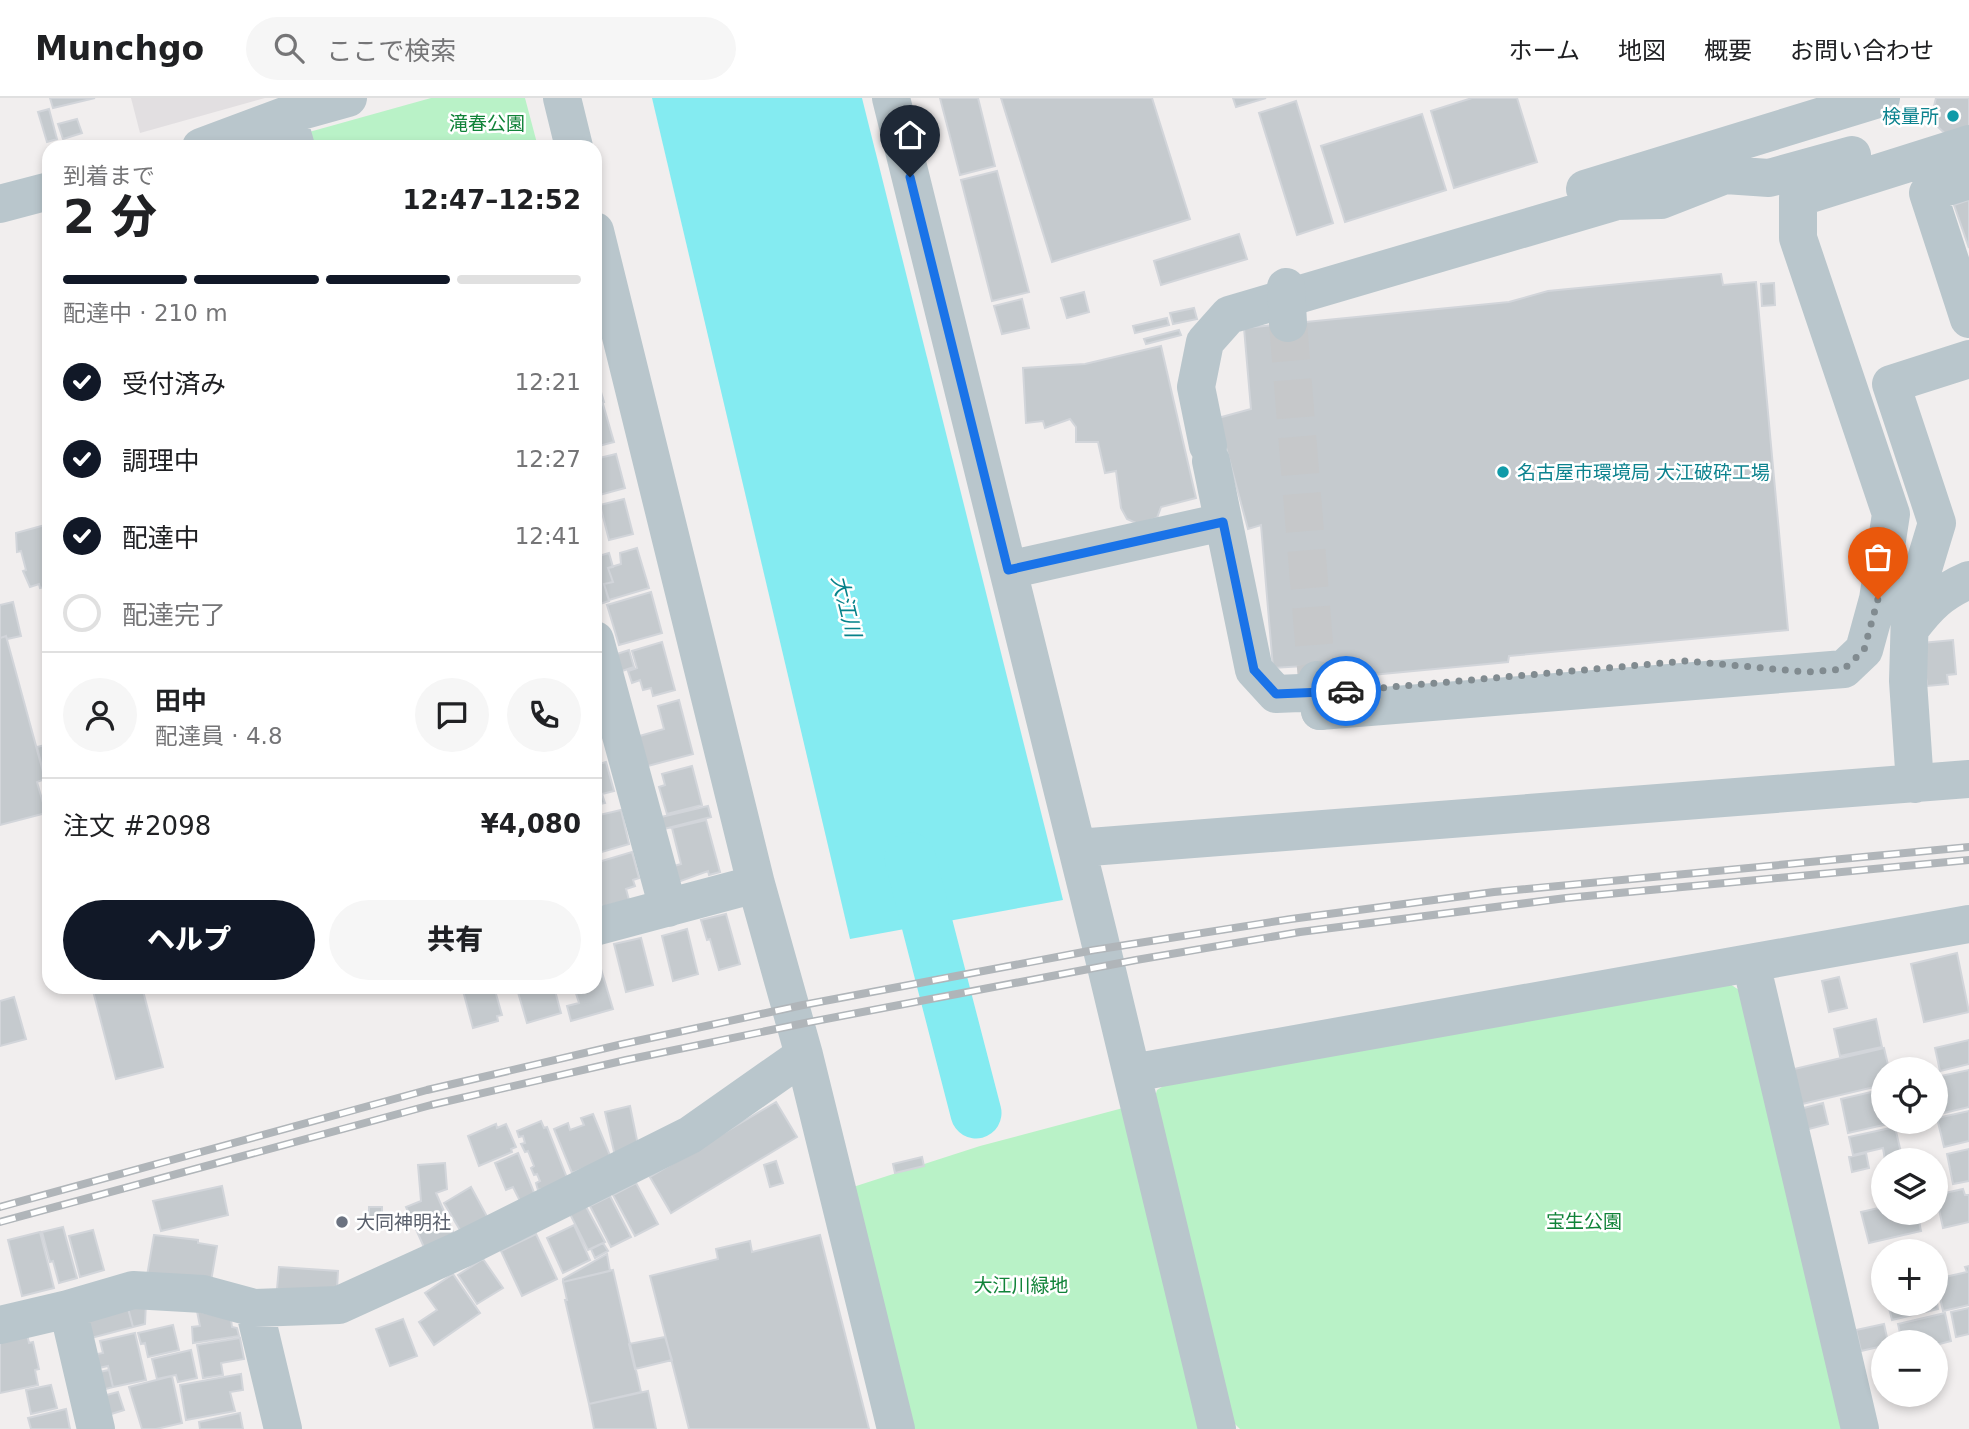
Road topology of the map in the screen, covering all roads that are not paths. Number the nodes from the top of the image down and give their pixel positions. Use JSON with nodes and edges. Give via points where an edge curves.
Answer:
{"nodes":[{"id":1,"x":348,"y":98,"type":"edge"},
{"id":2,"x":562,"y":98,"type":"edge"},
{"id":3,"x":891,"y":98,"type":"edge"},
{"id":4,"x":1881,"y":98,"type":"edge"},
{"id":5,"x":1969,"y":116,"type":"edge"},
{"id":6,"x":291,"y":131,"type":"edge"},
{"id":7,"x":240,"y":140,"type":"edge"},
{"id":8,"x":572,"y":140,"type":"edge"},
{"id":9,"x":1969,"y":144,"type":"edge"},
{"id":10,"x":1649,"y":170,"type":"junction"},
{"id":11,"x":1726,"y":175,"type":"junction"},
{"id":12,"x":1969,"y":180,"type":"edge"},
{"id":13,"x":42,"y":193,"type":"edge"},
{"id":14,"x":0,"y":204,"type":"edge"},
{"id":15,"x":602,"y":259,"type":"edge"},
{"id":16,"x":1287,"y":305,"type":"dead end"},
{"id":17,"x":1969,"y":319,"type":"edge"},
{"id":18,"x":1969,"y":359,"type":"edge"},
{"id":19,"x":1223,"y":522,"type":"junction"},
{"id":20,"x":1008,"y":570,"type":"junction"},
{"id":21,"x":1969,"y":580,"type":"edge"},
{"id":22,"x":1910,"y":629,"type":"junction"},
{"id":23,"x":602,"y":666,"type":"edge"},
{"id":24,"x":1807,"y":672,"type":"junction"},
{"id":25,"x":1318,"y":696,"type":"dead end"},
{"id":26,"x":1969,"y":779,"type":"edge"},
{"id":27,"x":1915,"y":784,"type":"junction"},
{"id":28,"x":1077,"y":848,"type":"junction"},
{"id":29,"x":756,"y":884,"type":"junction"},
{"id":30,"x":668,"y":908,"type":"junction"},
{"id":31,"x":1969,"y":924,"type":"edge"},
{"id":32,"x":602,"y":925,"type":"edge"},
{"id":33,"x":1751,"y":963,"type":"junction"},
{"id":34,"x":804,"y":1055,"type":"junction"},
{"id":35,"x":1132,"y":1073,"type":"junction"},
{"id":36,"x":254,"y":1308,"type":"junction"},
{"id":37,"x":68,"y":1309,"type":"junction"},
{"id":38,"x":0,"y":1325,"type":"edge"},
{"id":39,"x":1218,"y":1428,"type":"edge"},
{"id":40,"x":96,"y":1429,"type":"edge"},
{"id":41,"x":283,"y":1429,"type":"edge"},
{"id":42,"x":895,"y":1429,"type":"edge"},
{"id":43,"x":1860,"y":1429,"type":"edge"}],
"edges":[{"from":1,"to":6,"type":"street"},
{"from":2,"to":8,"type":"street"},
{"from":3,"to":20,"type":"street"},
{"from":4,"to":10,"type":"street"},
{"from":5,"to":11,"type":"street","via":[[1942,131],[1769,178]]},
{"from":6,"to":7,"type":"street"},
{"from":9,"to":24,"type":"street","via":[[1798,198],[1798,238],[1891,514],[1878,599],[1864,650],[1844,669]]},
{"from":10,"to":11,"type":"street","via":[[1684,174],[1702,169]]},
{"from":10,"to":16,"type":"street"},
{"from":11,"to":19,"type":"street","via":[[1661,200],[1616,201],[1228,315],[1205,342],[1196,387]]},
{"from":12,"to":17,"type":"street","via":[[1928,193]]},
{"from":13,"to":14,"type":"street"},
{"from":15,"to":29,"type":"street"},
{"from":18,"to":22,"type":"street","via":[[1891,384],[1937,523],[1910,612]]},
{"from":19,"to":20,"type":"street"},
{"from":19,"to":24,"type":"street","via":[[1254,670],[1276,694],[1686,661]]},
{"from":20,"to":28,"type":"street"},
{"from":21,"to":22,"type":"street","via":[[1947,590]]},
{"from":22,"to":27,"type":"street","via":[[1908,681]]},
{"from":23,"to":30,"type":"street"},
{"from":24,"to":25,"type":"street"},
{"from":26,"to":27,"type":"street"},
{"from":27,"to":28,"type":"street"},
{"from":28,"to":35,"type":"street"},
{"from":29,"to":30,"type":"street"},
{"from":29,"to":34,"type":"street"},
{"from":30,"to":32,"type":"street"},
{"from":31,"to":33,"type":"street"},
{"from":33,"to":35,"type":"street"},
{"from":33,"to":43,"type":"street"},
{"from":34,"to":36,"type":"street","via":[[690,1135],[339,1306]]},
{"from":34,"to":42,"type":"street"},
{"from":35,"to":39,"type":"street"},
{"from":36,"to":37,"type":"street","via":[[203,1294],[133,1290]]},
{"from":36,"to":41,"type":"street"},
{"from":37,"to":38,"type":"street"},
{"from":37,"to":40,"type":"street"}]}
